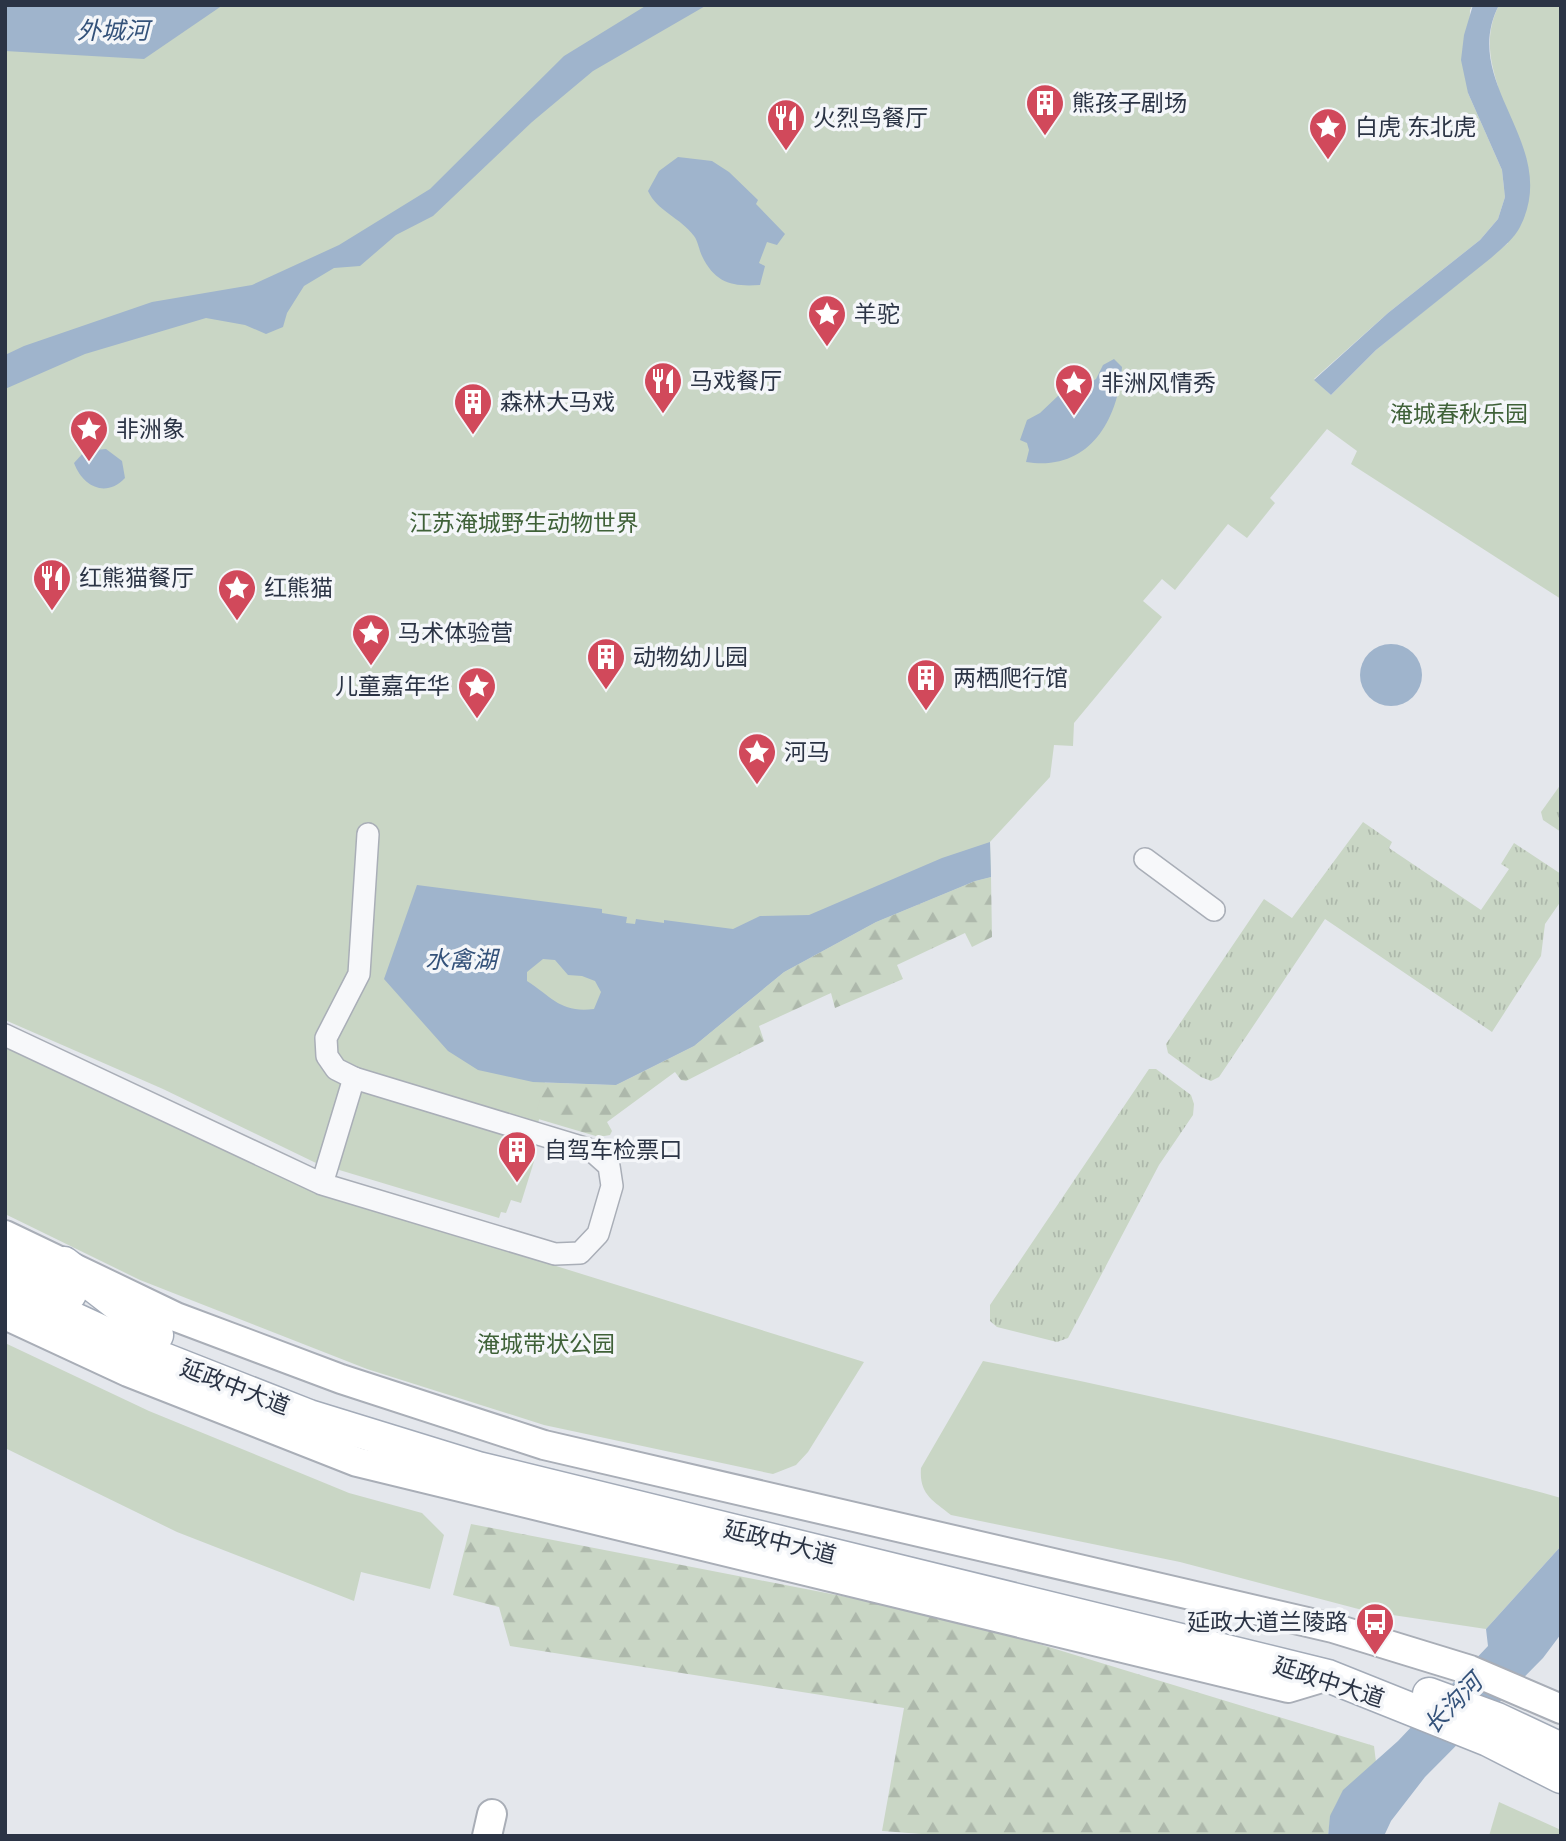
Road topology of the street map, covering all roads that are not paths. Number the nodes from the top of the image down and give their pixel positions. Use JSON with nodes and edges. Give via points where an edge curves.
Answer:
{"nodes":[{"id":1,"x":368,"y":834,"type":"dead end"},
{"id":2,"x":1145,"y":859,"type":"dead end"},
{"id":3,"x":1214,"y":910,"type":"dead end"},
{"id":4,"x":5,"y":1035,"type":"edge"},
{"id":5,"x":354,"y":1078,"type":"junction"},
{"id":6,"x":322,"y":1184,"type":"junction"},
{"id":7,"x":5,"y":1235,"type":"edge"},
{"id":8,"x":5,"y":1262,"type":"edge"},
{"id":9,"x":64,"y":1263,"type":"junction"},
{"id":10,"x":5,"y":1287,"type":"edge"},
{"id":11,"x":5,"y":1315,"type":"edge"},
{"id":12,"x":158,"y":1335,"type":"junction"},
{"id":13,"x":1329,"y":1666,"type":"junction"},
{"id":14,"x":1561,"y":1709,"type":"edge"},
{"id":15,"x":1493,"y":1730,"type":"junction"},
{"id":16,"x":1561,"y":1749,"type":"edge"},
{"id":17,"x":1561,"y":1777,"type":"edge"}],
"edges":[{"from":1,"to":5,"type":"street","via":[[359,974],[326,1038],[327,1056],[336,1069]]},
{"from":2,"to":3,"type":"street"},
{"from":4,"to":6,"type":"street"},
{"from":5,"to":6,"type":"street"},
{"from":5,"to":6,"type":"street","via":[[591,1150],[609,1166],[612,1186],[598,1234],[580,1253],[555,1254]]},
{"from":7,"to":9,"type":"street"},
{"from":8,"to":12,"type":"main road","name":"延政中大道"},
{"from":9,"to":12,"type":"main road"},
{"from":9,"to":14,"type":"street","via":[[176,1317],[341,1379],[544,1445],[1333,1628],[1470,1670]]},
{"from":10,"to":13,"type":"main road","name":"延政中大道","via":[[146,1352],[309,1416],[478,1468]]},
{"from":11,"to":13,"type":"street","via":[[128,1372],[357,1462],[1288,1688]]},
{"from":12,"to":13,"type":"main road","name":"延政中大道","via":[[311,1396],[479,1450]]},
{"from":13,"to":15,"type":"main road","name":"延政中大道"},
{"from":15,"to":16,"type":"main road","name":"延政中大道"},
{"from":15,"to":17,"type":"main road","name":"延政中大道"}]}
